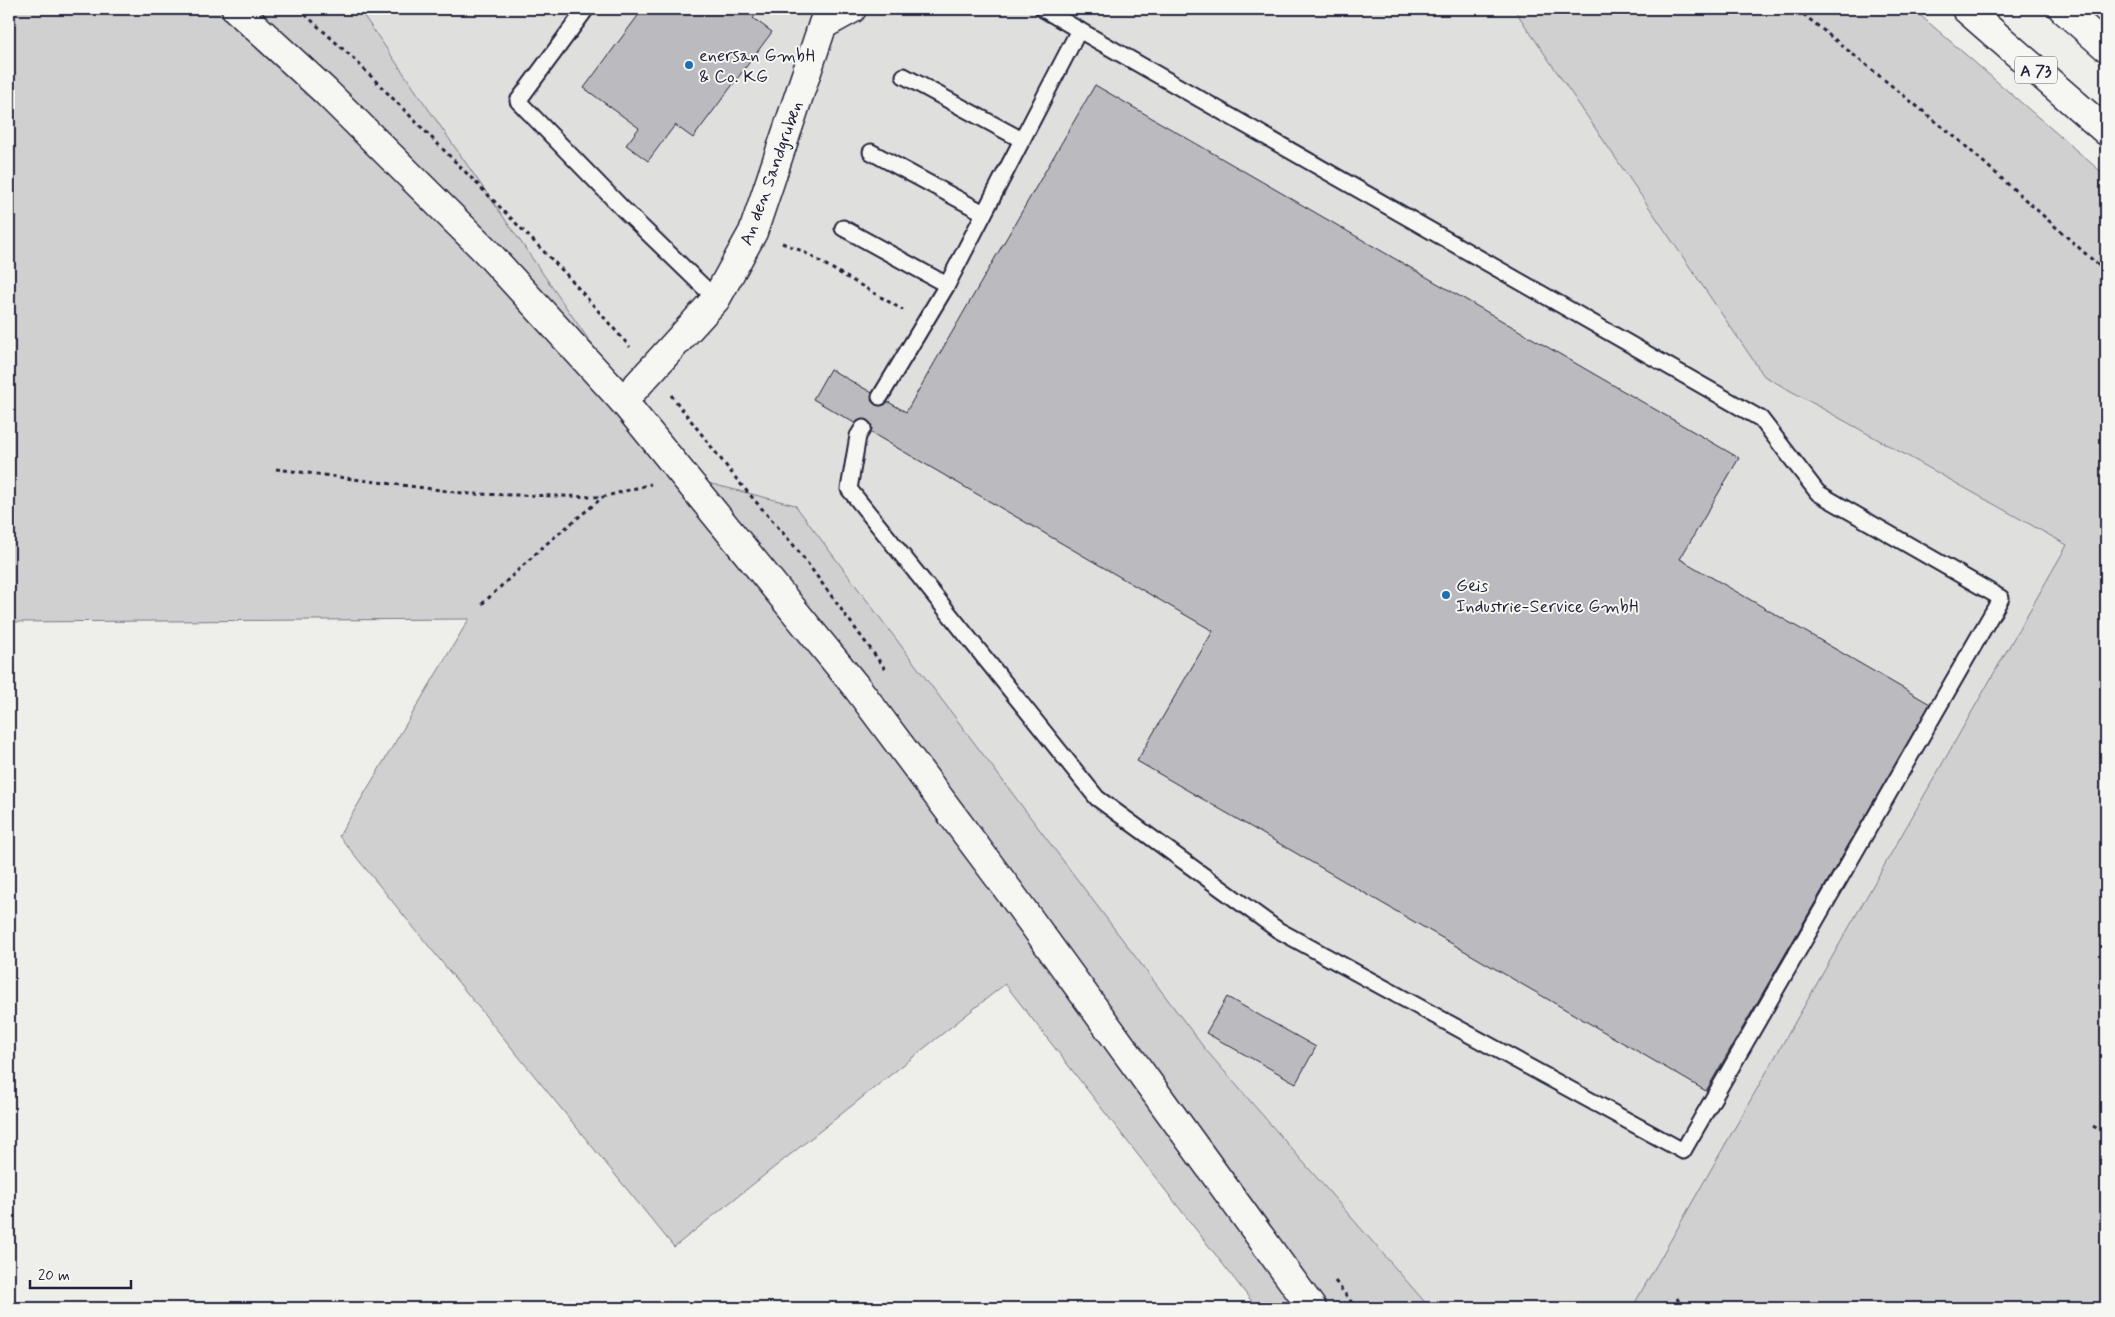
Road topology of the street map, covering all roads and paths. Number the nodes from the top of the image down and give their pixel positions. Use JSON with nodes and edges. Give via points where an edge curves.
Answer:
{"nodes":[{"id":1,"x":236,"y":9,"type":"edge"},
{"id":2,"x":586,"y":9,"type":"edge"},
{"id":3,"x":852,"y":9,"type":"edge"},
{"id":4,"x":1043,"y":9,"type":"edge"},
{"id":5,"x":1797,"y":9,"type":"edge"},
{"id":6,"x":1966,"y":9,"type":"edge"},
{"id":7,"x":2063,"y":9,"type":"edge"},
{"id":8,"x":826,"y":17,"type":"edge"},
{"id":9,"x":1079,"y":30,"type":"junction"},
{"id":10,"x":2106,"y":47,"type":"edge"},
{"id":11,"x":904,"y":76,"type":"dead end"},
{"id":12,"x":2106,"y":132,"type":"edge"},
{"id":13,"x":1022,"y":140,"type":"junction"},
{"id":14,"x":871,"y":152,"type":"dead end"},
{"id":15,"x":984,"y":213,"type":"junction"},
{"id":16,"x":843,"y":228,"type":"dead end"},
{"id":17,"x":753,"y":232,"type":"junction"},
{"id":18,"x":2106,"y":272,"type":"edge"},
{"id":19,"x":947,"y":285,"type":"junction"},
{"id":20,"x":716,"y":299,"type":"junction"},
{"id":21,"x":924,"y":322,"type":"junction"},
{"id":22,"x":880,"y":397,"type":"dead end"},
{"id":23,"x":623,"y":401,"type":"junction"},
{"id":24,"x":863,"y":428,"type":"dead end"},
{"id":25,"x":276,"y":469,"type":"dead end"},
{"id":26,"x":683,"y":476,"type":"junction"},
{"id":27,"x":603,"y":497,"type":"junction"},
{"id":28,"x":482,"y":604,"type":"dead end"},
{"id":29,"x":2093,"y":1126,"type":"dead end"},
{"id":30,"x":2106,"y":1134,"type":"edge"},
{"id":31,"x":1678,"y":1298,"type":"dead end"},
{"id":32,"x":1312,"y":1308,"type":"edge"},
{"id":33,"x":1682,"y":1308,"type":"edge"}],
"edges":[{"from":1,"to":23,"type":"main road","via":[[326,91],[486,252]]},
{"from":2,"to":20,"type":"lane","via":[[518,101]]},
{"from":3,"to":8,"type":"main road","name":"An den Sandgruben"},
{"from":4,"to":9,"type":"lane"},
{"from":5,"to":18,"type":"path","via":[[1961,142]]},
{"from":6,"to":12,"type":"main road","number":"A 73"},
{"from":7,"to":10,"type":"main road"},
{"from":8,"to":17,"type":"main road","name":"An den Sandgruben"},
{"from":9,"to":13,"type":"lane"},
{"from":9,"to":24,"type":"lane","via":[[1761,419],[1818,492],[2001,598],[1683,1151],[1278,930],[1096,798],[850,489],[858,436]]},
{"from":11,"to":13,"type":"lane"},
{"from":13,"to":15,"type":"lane"},
{"from":14,"to":15,"type":"lane"},
{"from":15,"to":19,"type":"lane"},
{"from":16,"to":19,"type":"lane"},
{"from":17,"to":20,"type":"main road","name":"An den Sandgruben"},
{"from":17,"to":21,"type":"path","via":[[802,251]]},
{"from":19,"to":21,"type":"lane"},
{"from":20,"to":23,"type":"main road","name":"An den Sandgruben"},
{"from":21,"to":22,"type":"lane"},
{"from":23,"to":26,"type":"main road"},
{"from":25,"to":27,"type":"path","via":[[471,494]]},
{"from":26,"to":27,"type":"path"},
{"from":26,"to":32,"type":"main road","via":[[864,696],[1015,898]]},
{"from":27,"to":28,"type":"path"},
{"from":29,"to":30,"type":"path"},
{"from":31,"to":33,"type":"path"}]}
